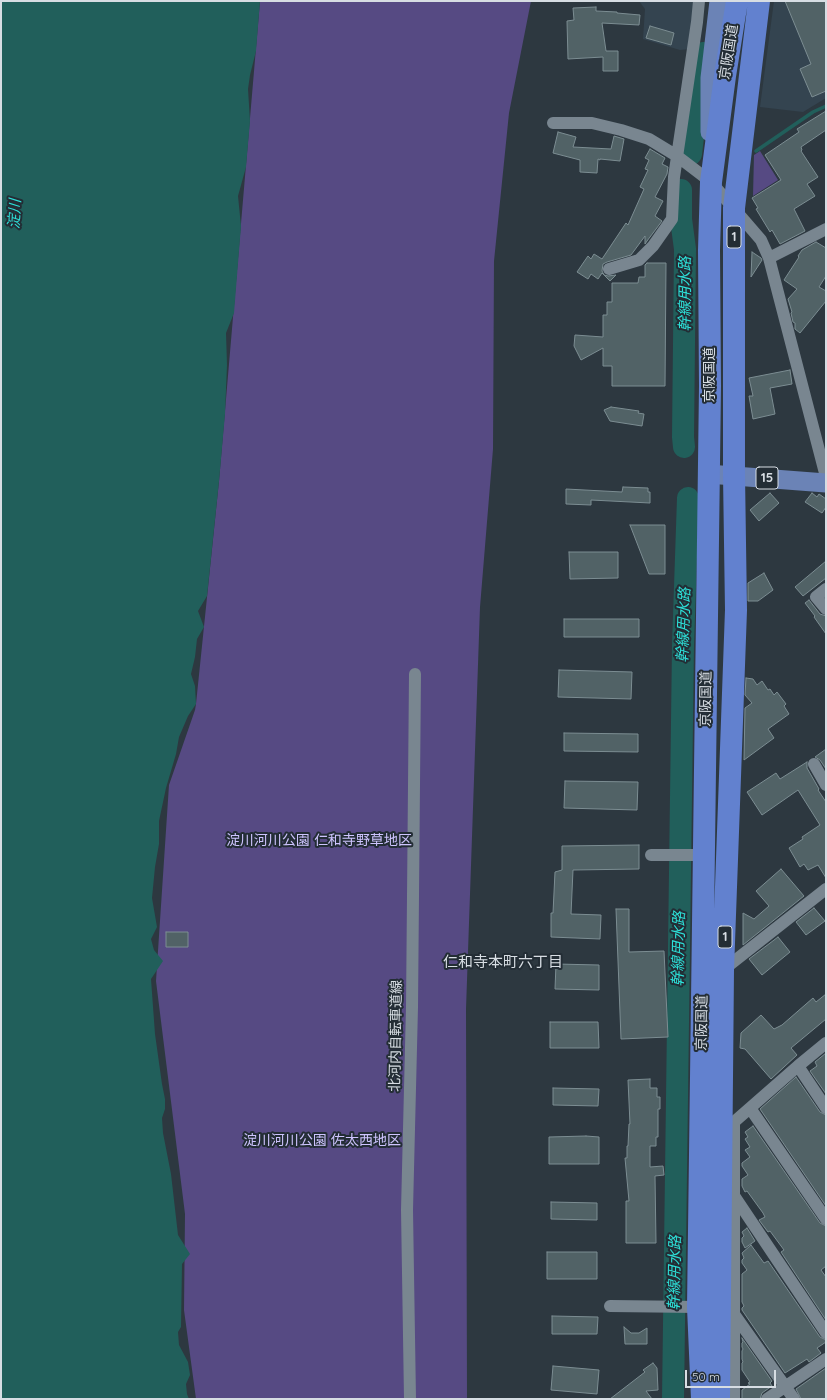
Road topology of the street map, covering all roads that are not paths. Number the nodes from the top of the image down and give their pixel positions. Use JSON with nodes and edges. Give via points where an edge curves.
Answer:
{"nodes":[{"id":1,"x":699,"y":1,"type":"edge"},
{"id":2,"x":719,"y":1,"type":"edge"},
{"id":3,"x":737,"y":1,"type":"edge"},
{"id":4,"x":759,"y":1,"type":"edge"},
{"id":5,"x":697,"y":22,"type":"junction"},
{"id":6,"x":716,"y":24,"type":"junction"},
{"id":7,"x":553,"y":123,"type":"dead end"},
{"id":8,"x":677,"y":156,"type":"junction"},
{"id":9,"x":711,"y":182,"type":"junction"},
{"id":10,"x":734,"y":208,"type":"junction"},
{"id":11,"x":826,"y":229,"type":"edge"},
{"id":12,"x":769,"y":258,"type":"junction"},
{"id":13,"x":609,"y":269,"type":"dead end"},
{"id":14,"x":708,"y":474,"type":"junction"},
{"id":15,"x":734,"y":475,"type":"junction"},
{"id":16,"x":826,"y":477,"type":"edge"},
{"id":17,"x":826,"y":483,"type":"edge"},
{"id":18,"x":826,"y":589,"type":"edge"},
{"id":19,"x":826,"y":609,"type":"edge"},
{"id":20,"x":415,"y":674,"type":"dead end"},
{"id":21,"x":814,"y":764,"type":"dead end"},
{"id":22,"x":825,"y":781,"type":"edge"},
{"id":23,"x":651,"y":855,"type":"dead end"},
{"id":24,"x":696,"y":855,"type":"junction"},
{"id":25,"x":826,"y":889,"type":"edge"},
{"id":26,"x":723,"y":970,"type":"junction"},
{"id":27,"x":826,"y":1043,"type":"edge"},
{"id":28,"x":798,"y":1066,"type":"junction"},
{"id":29,"x":750,"y":1108,"type":"junction"},
{"id":30,"x":826,"y":1108,"type":"edge"},
{"id":31,"x":728,"y":1124,"type":"junction"},
{"id":32,"x":735,"y":1197,"type":"junction"},
{"id":33,"x":826,"y":1219,"type":"edge"},
{"id":34,"x":610,"y":1306,"type":"dead end"},
{"id":35,"x":690,"y":1307,"type":"junction"},
{"id":36,"x":734,"y":1314,"type":"junction"},
{"id":37,"x":826,"y":1333,"type":"edge"},
{"id":38,"x":826,"y":1359,"type":"edge"},
{"id":39,"x":786,"y":1387,"type":"junction"},
{"id":40,"x":410,"y":1399,"type":"edge"},
{"id":41,"x":702,"y":1399,"type":"edge"},
{"id":42,"x":719,"y":1399,"type":"edge"},
{"id":43,"x":734,"y":1399,"type":"edge"},
{"id":44,"x":767,"y":1399,"type":"edge"},
{"id":45,"x":794,"y":1399,"type":"edge"}],
"edges":[{"from":1,"to":5,"type":"street"},
{"from":2,"to":6,"type":"main road"},
{"from":3,"to":9,"type":"highway","name":"京阪国道","number":"1"},
{"from":4,"to":10,"type":"highway","name":"京阪国道","number":"1"},
{"from":5,"to":6,"type":"street"},
{"from":5,"to":8,"type":"street"},
{"from":6,"to":9,"type":"main road","via":[[710,78]]},
{"from":7,"to":8,"type":"street","via":[[592,123],[621,130],[649,140]]},
{"from":8,"to":9,"type":"street"},
{"from":8,"to":13,"type":"street","via":[[672,219],[639,260]]},
{"from":9,"to":10,"type":"street"},
{"from":9,"to":14,"type":"highway","name":"京阪国道","number":"1"},
{"from":10,"to":12,"type":"street","via":[[761,240]]},
{"from":10,"to":15,"type":"highway","name":"京阪国道","number":"1"},
{"from":11,"to":12,"type":"street"},
{"from":12,"to":16,"type":"street"},
{"from":14,"to":15,"type":"main road","number":"15"},
{"from":14,"to":24,"type":"highway","name":"京阪国道","number":"1"},
{"from":15,"to":17,"type":"main road","number":"15"},
{"from":15,"to":26,"type":"highway","name":"京阪国道","number":"1","via":[[736,610]]},
{"from":18,"to":19,"type":"street","via":[[816,597]]},
{"from":20,"to":40,"type":"street","name":"北河内自転車道線","via":[[407,1210]]},
{"from":21,"to":22,"type":"street"},
{"from":23,"to":24,"type":"street"},
{"from":24,"to":35,"type":"highway","name":"京阪国道","number":"1"},
{"from":25,"to":26,"type":"street"},
{"from":26,"to":31,"type":"highway","name":"京阪国道","number":"1"},
{"from":27,"to":28,"type":"street"},
{"from":28,"to":29,"type":"street"},
{"from":28,"to":30,"type":"street"},
{"from":29,"to":31,"type":"street"},
{"from":29,"to":33,"type":"street"},
{"from":31,"to":32,"type":"street"},
{"from":31,"to":42,"type":"highway","name":"京阪国道","number":"1"},
{"from":32,"to":36,"type":"street"},
{"from":32,"to":37,"type":"street"},
{"from":34,"to":35,"type":"street"},
{"from":35,"to":41,"type":"highway","name":"京阪国道","number":"1"},
{"from":36,"to":39,"type":"street"},
{"from":36,"to":43,"type":"street"},
{"from":38,"to":39,"type":"street"},
{"from":39,"to":44,"type":"street"},
{"from":39,"to":45,"type":"street"}]}
